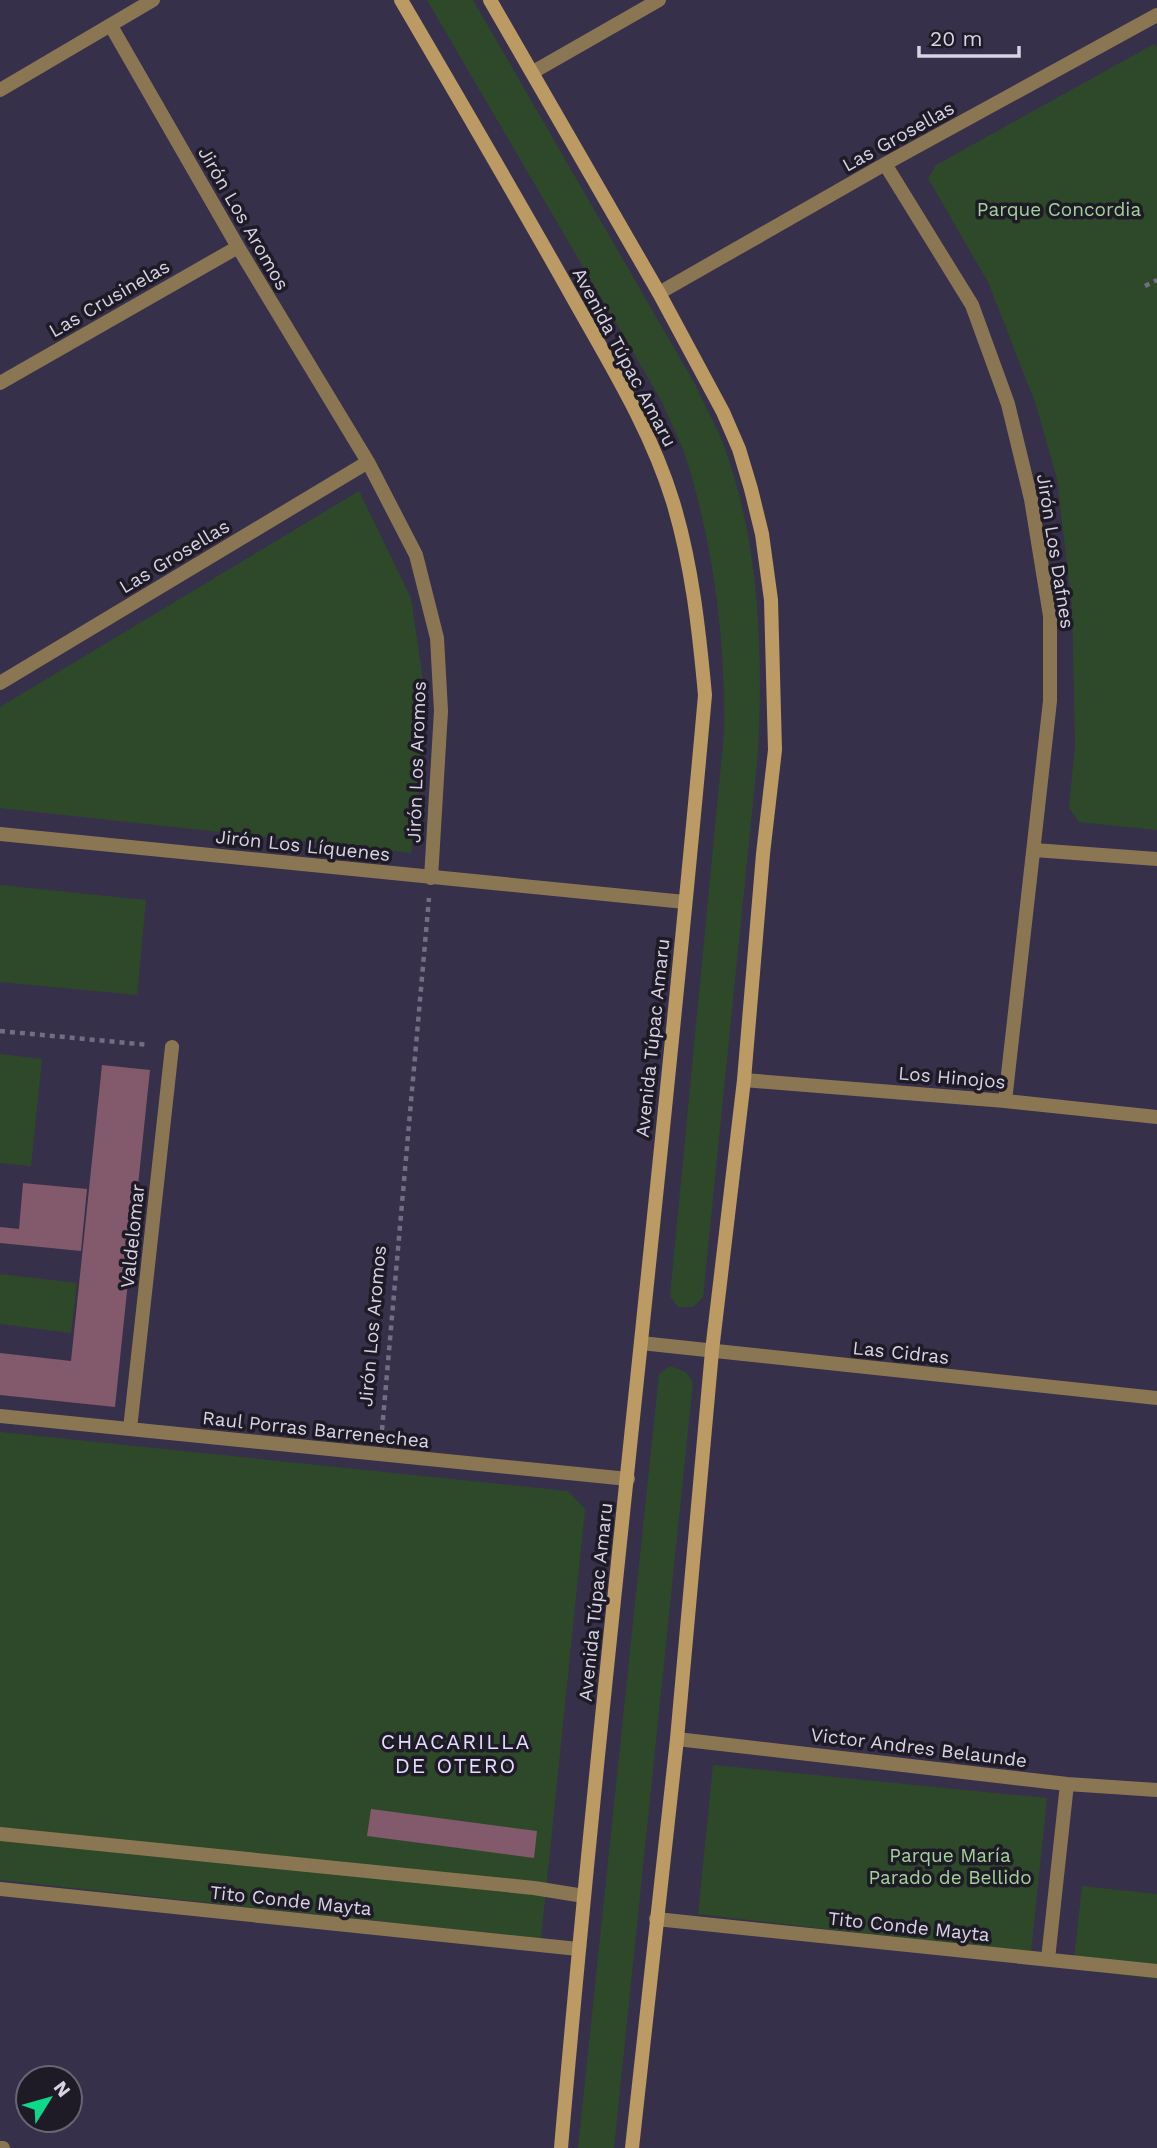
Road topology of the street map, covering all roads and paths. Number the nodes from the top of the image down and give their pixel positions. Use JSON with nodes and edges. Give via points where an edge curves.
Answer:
{"nodes":[{"id":1,"x":153,"y":0,"type":"edge"},
{"id":2,"x":401,"y":0,"type":"edge"},
{"id":3,"x":490,"y":0,"type":"edge"},
{"id":4,"x":659,"y":0,"type":"edge"},
{"id":5,"x":1157,"y":15,"type":"edge"},
{"id":6,"x":111,"y":26,"type":"junction"},
{"id":7,"x":533,"y":72,"type":"junction"},
{"id":8,"x":0,"y":89,"type":"edge"},
{"id":9,"x":885,"y":164,"type":"junction"},
{"id":10,"x":238,"y":247,"type":"junction"},
{"id":11,"x":1157,"y":280,"type":"edge"},
{"id":12,"x":1145,"y":286,"type":"dead end"},
{"id":13,"x":659,"y":293,"type":"junction"},
{"id":14,"x":0,"y":383,"type":"edge"},
{"id":15,"x":368,"y":462,"type":"junction"},
{"id":16,"x":0,"y":683,"type":"edge"},
{"id":17,"x":0,"y":834,"type":"edge"},
{"id":18,"x":1034,"y":850,"type":"junction"},
{"id":19,"x":1157,"y":859,"type":"edge"},
{"id":20,"x":431,"y":878,"type":"junction"},
{"id":21,"x":685,"y":902,"type":"junction"},
{"id":22,"x":0,"y":1031,"type":"edge"},
{"id":23,"x":172,"y":1047,"type":"joint"},
{"id":24,"x":744,"y":1080,"type":"junction"},
{"id":25,"x":1005,"y":1101,"type":"junction"},
{"id":26,"x":1157,"y":1116,"type":"edge"},
{"id":27,"x":641,"y":1343,"type":"junction"},
{"id":28,"x":712,"y":1351,"type":"junction"},
{"id":29,"x":1157,"y":1398,"type":"edge"},
{"id":30,"x":0,"y":1416,"type":"edge"},
{"id":31,"x":130,"y":1429,"type":"junction"},
{"id":32,"x":380,"y":1455,"type":"junction"},
{"id":33,"x":628,"y":1479,"type":"junction"},
{"id":34,"x":677,"y":1739,"type":"junction"},
{"id":35,"x":1067,"y":1784,"type":"junction"},
{"id":36,"x":1157,"y":1790,"type":"edge"},
{"id":37,"x":0,"y":1833,"type":"edge"},
{"id":38,"x":0,"y":1889,"type":"edge"},
{"id":39,"x":584,"y":1896,"type":"junction"},
{"id":40,"x":656,"y":1919,"type":"junction"},
{"id":41,"x":578,"y":1949,"type":"junction"},
{"id":42,"x":1048,"y":1959,"type":"junction"},
{"id":43,"x":1157,"y":1971,"type":"edge"},
{"id":44,"x":561,"y":2148,"type":"edge"},
{"id":45,"x":632,"y":2148,"type":"edge"}],
"edges":[{"from":1,"to":6,"type":"street"},
{"from":2,"to":21,"type":"main road","name":"Avenida Túpac Amaru","via":[[618,378],[673,502],[687,559],[705,695]]},
{"from":3,"to":7,"type":"main road"},
{"from":4,"to":7,"type":"street"},
{"from":5,"to":9,"type":"street","name":"Las Grosellas"},
{"from":6,"to":8,"type":"street"},
{"from":6,"to":10,"type":"street","name":"Jirón Los Aromos"},
{"from":7,"to":13,"type":"main road"},
{"from":9,"to":13,"type":"street","name":"Las Grosellas"},
{"from":9,"to":18,"type":"street","name":"Jirón Los Dafnes","via":[[972,305],[1008,404],[1031,499],[1050,616],[1051,701]]},
{"from":10,"to":14,"type":"street","name":"Las Crusinelas"},
{"from":10,"to":15,"type":"street","name":"Jirón Los Aromos"},
{"from":11,"to":12,"type":"path"},
{"from":13,"to":24,"type":"main road","via":[[739,449],[762,534],[771,600],[775,750]]},
{"from":15,"to":16,"type":"street","name":"Las Grosellas"},
{"from":15,"to":20,"type":"street","name":"Jirón Los Aromos","via":[[416,555],[437,638],[441,711]]},
{"from":17,"to":20,"type":"street","name":"Jirón Los Líquenes"},
{"from":18,"to":19,"type":"street"},
{"from":18,"to":25,"type":"street","name":"Jirón Los Dafnes"},
{"from":20,"to":21,"type":"street","name":"Jirón Los Líquenes"},
{"from":20,"to":32,"type":"path","name":"Jirón Los Aromos"},
{"from":21,"to":27,"type":"main road","name":"Avenida Túpac Amaru"},
{"from":22,"to":23,"type":"path"},
{"from":23,"to":31,"type":"street","name":"Valdelomar"},
{"from":24,"to":25,"type":"street","name":"Los Hinojos"},
{"from":24,"to":28,"type":"main road"},
{"from":25,"to":26,"type":"street","name":"Los Hinojos"},
{"from":27,"to":28,"type":"street","name":"Las Cidras"},
{"from":27,"to":33,"type":"main road","name":"Avenida Túpac Amaru"},
{"from":28,"to":29,"type":"street","name":"Las Cidras"},
{"from":28,"to":34,"type":"main road"},
{"from":30,"to":31,"type":"street","name":"Raul Porras Barrenechea"},
{"from":31,"to":32,"type":"street","name":"Raul Porras Barrenechea"},
{"from":32,"to":33,"type":"street","name":"Raul Porras Barrenechea"},
{"from":33,"to":39,"type":"main road","name":"Avenida Túpac Amaru"},
{"from":34,"to":35,"type":"street","name":"Victor Andres Belaunde"},
{"from":34,"to":40,"type":"main road"},
{"from":35,"to":36,"type":"street","name":"Victor Andres Belaunde"},
{"from":35,"to":42,"type":"street"},
{"from":37,"to":39,"type":"street"},
{"from":38,"to":41,"type":"street","name":"Tito Conde Mayta"},
{"from":39,"to":41,"type":"main road","name":"Avenida Túpac Amaru"},
{"from":40,"to":42,"type":"street","name":"Tito Conde Mayta"},
{"from":40,"to":45,"type":"main road"},
{"from":41,"to":44,"type":"main road","name":"Avenida Túpac Amaru"},
{"from":42,"to":43,"type":"street","name":"Tito Conde Mayta"}]}
